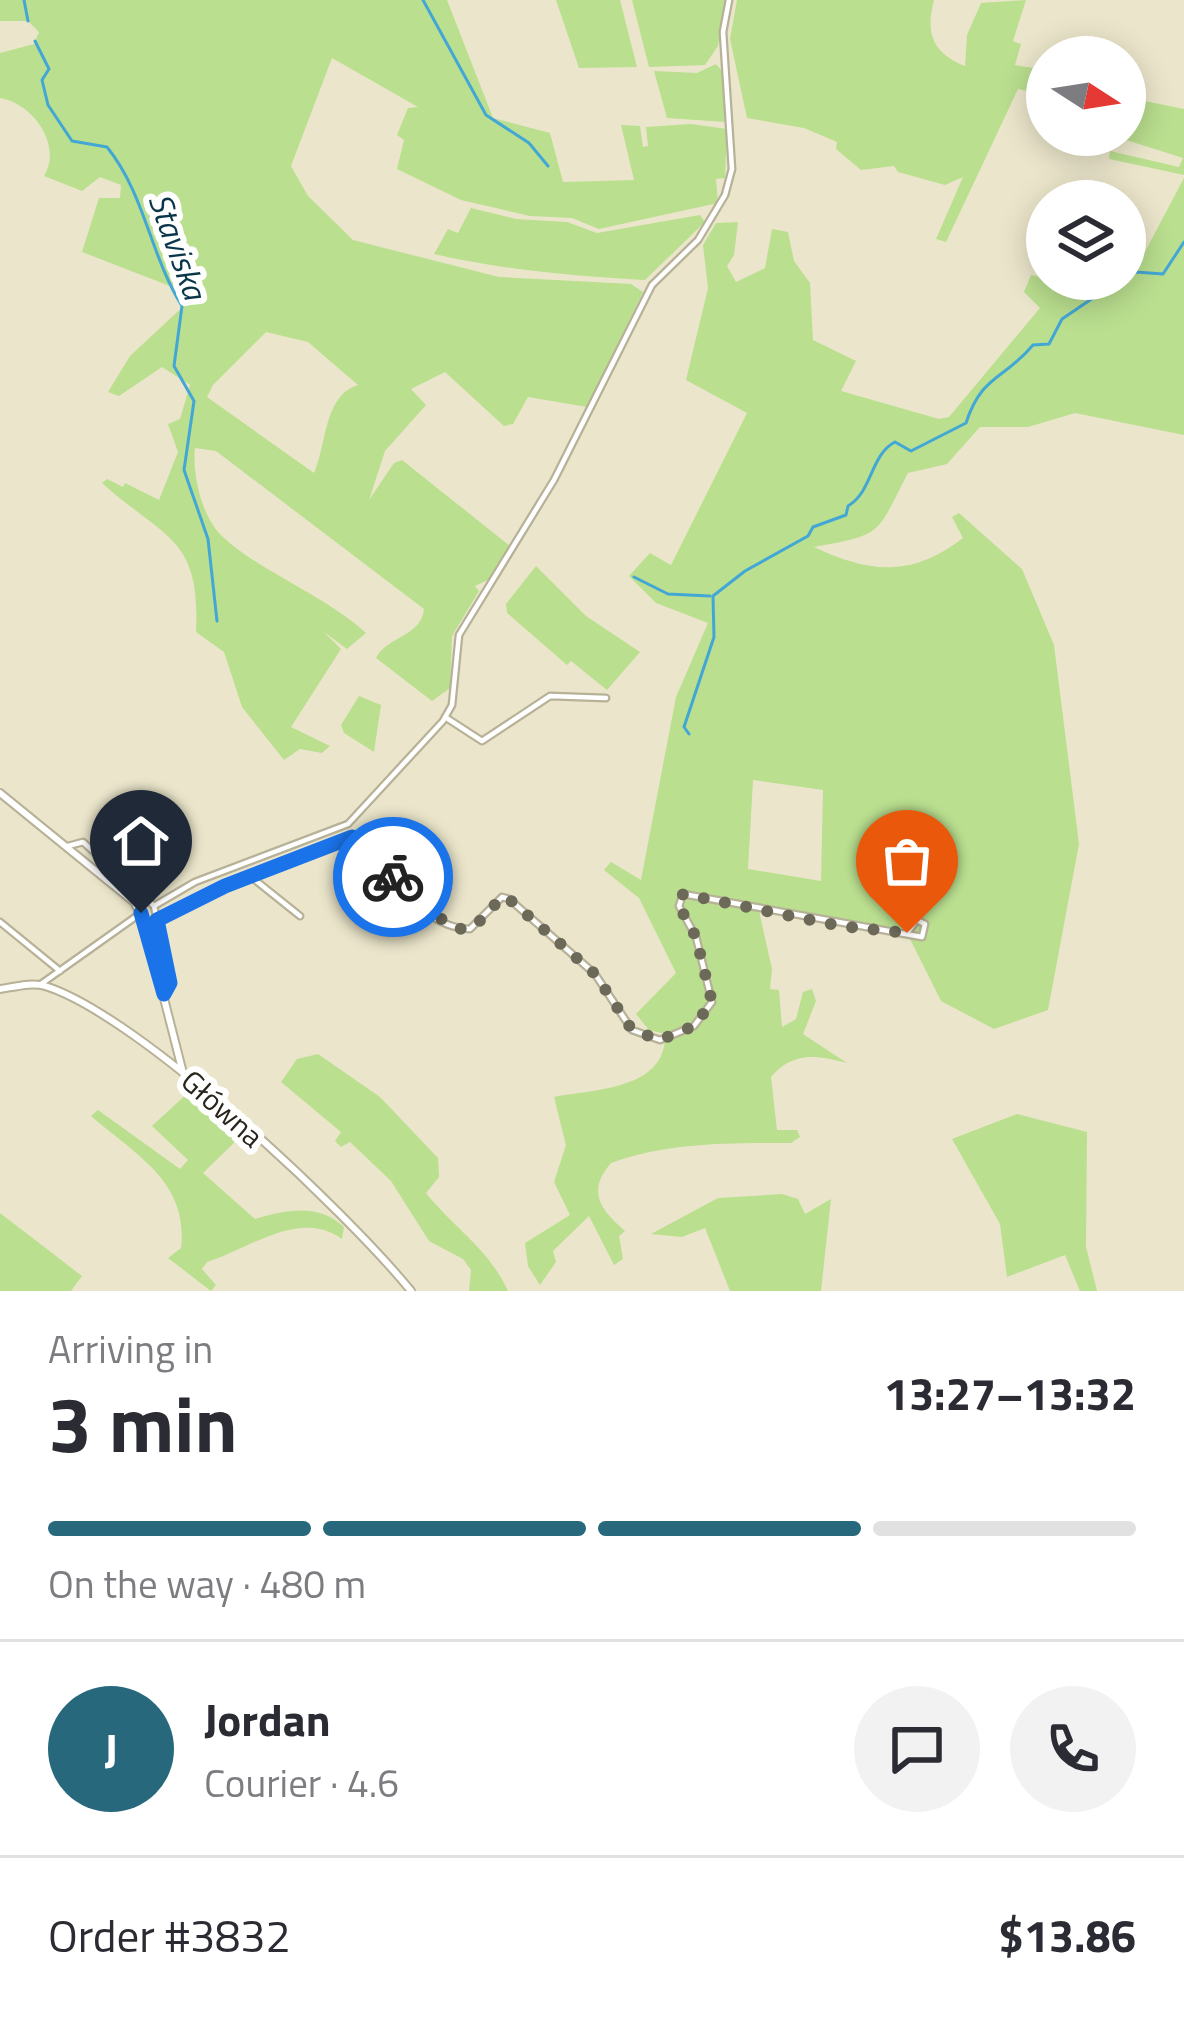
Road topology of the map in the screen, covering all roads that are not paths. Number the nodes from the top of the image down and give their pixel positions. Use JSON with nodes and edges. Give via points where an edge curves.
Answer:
{"nodes":[{"id":1,"x":729,"y":0,"type":"edge"},
{"id":2,"x":606,"y":698,"type":"dead end"},
{"id":3,"x":445,"y":717,"type":"junction"},
{"id":4,"x":0,"y":793,"type":"edge"},
{"id":5,"x":68,"y":846,"type":"junction"},
{"id":6,"x":250,"y":876,"type":"junction"},
{"id":7,"x":126,"y":877,"type":"junction"},
{"id":8,"x":118,"y":887,"type":"junction"},
{"id":9,"x":154,"y":906,"type":"junction"},
{"id":10,"x":141,"y":913,"type":"junction"},
{"id":11,"x":299,"y":916,"type":"dead end"},
{"id":12,"x":157,"y":920,"type":"junction"},
{"id":13,"x":0,"y":922,"type":"edge"},
{"id":14,"x":907,"y":933,"type":"dead end"},
{"id":15,"x":60,"y":971,"type":"junction"},
{"id":16,"x":41,"y":984,"type":"junction"},
{"id":17,"x":0,"y":989,"type":"edge"},
{"id":18,"x":164,"y":994,"type":"junction"},
{"id":19,"x":183,"y":1073,"type":"junction"},
{"id":20,"x":411,"y":1291,"type":"edge"}],
"edges":[{"from":1,"to":3,"type":"street","via":[[723,32],[730,183],[698,240],[652,285],[554,480],[459,635]]},
{"from":2,"to":3,"type":"street","via":[[550,696],[482,741]]},
{"from":3,"to":9,"type":"street","via":[[348,824],[195,882]]},
{"from":4,"to":5,"type":"street"},
{"from":5,"to":7,"type":"street","via":[[83,842]]},
{"from":5,"to":8,"type":"street"},
{"from":6,"to":11,"type":"street"},
{"from":6,"to":12,"type":"street"},
{"from":6,"to":14,"type":"street","via":[[352,837],[434,918],[470,928],[505,898],[595,974],[632,1030],[666,1040],[694,1026],[712,1002],[679,906],[683,894]]},
{"from":7,"to":8,"type":"street"},
{"from":7,"to":9,"type":"street"},
{"from":8,"to":10,"type":"street"},
{"from":9,"to":12,"type":"street"},
{"from":10,"to":15,"type":"street"},
{"from":10,"to":18,"type":"street"},
{"from":12,"to":18,"type":"street","via":[[170,983]]},
{"from":13,"to":15,"type":"street"},
{"from":15,"to":16,"type":"street"},
{"from":16,"to":17,"type":"street"},
{"from":16,"to":19,"type":"street","name":"Główna"},
{"from":18,"to":19,"type":"street"},
{"from":19,"to":20,"type":"street","name":"Główna","via":[[350,1224]]}]}
